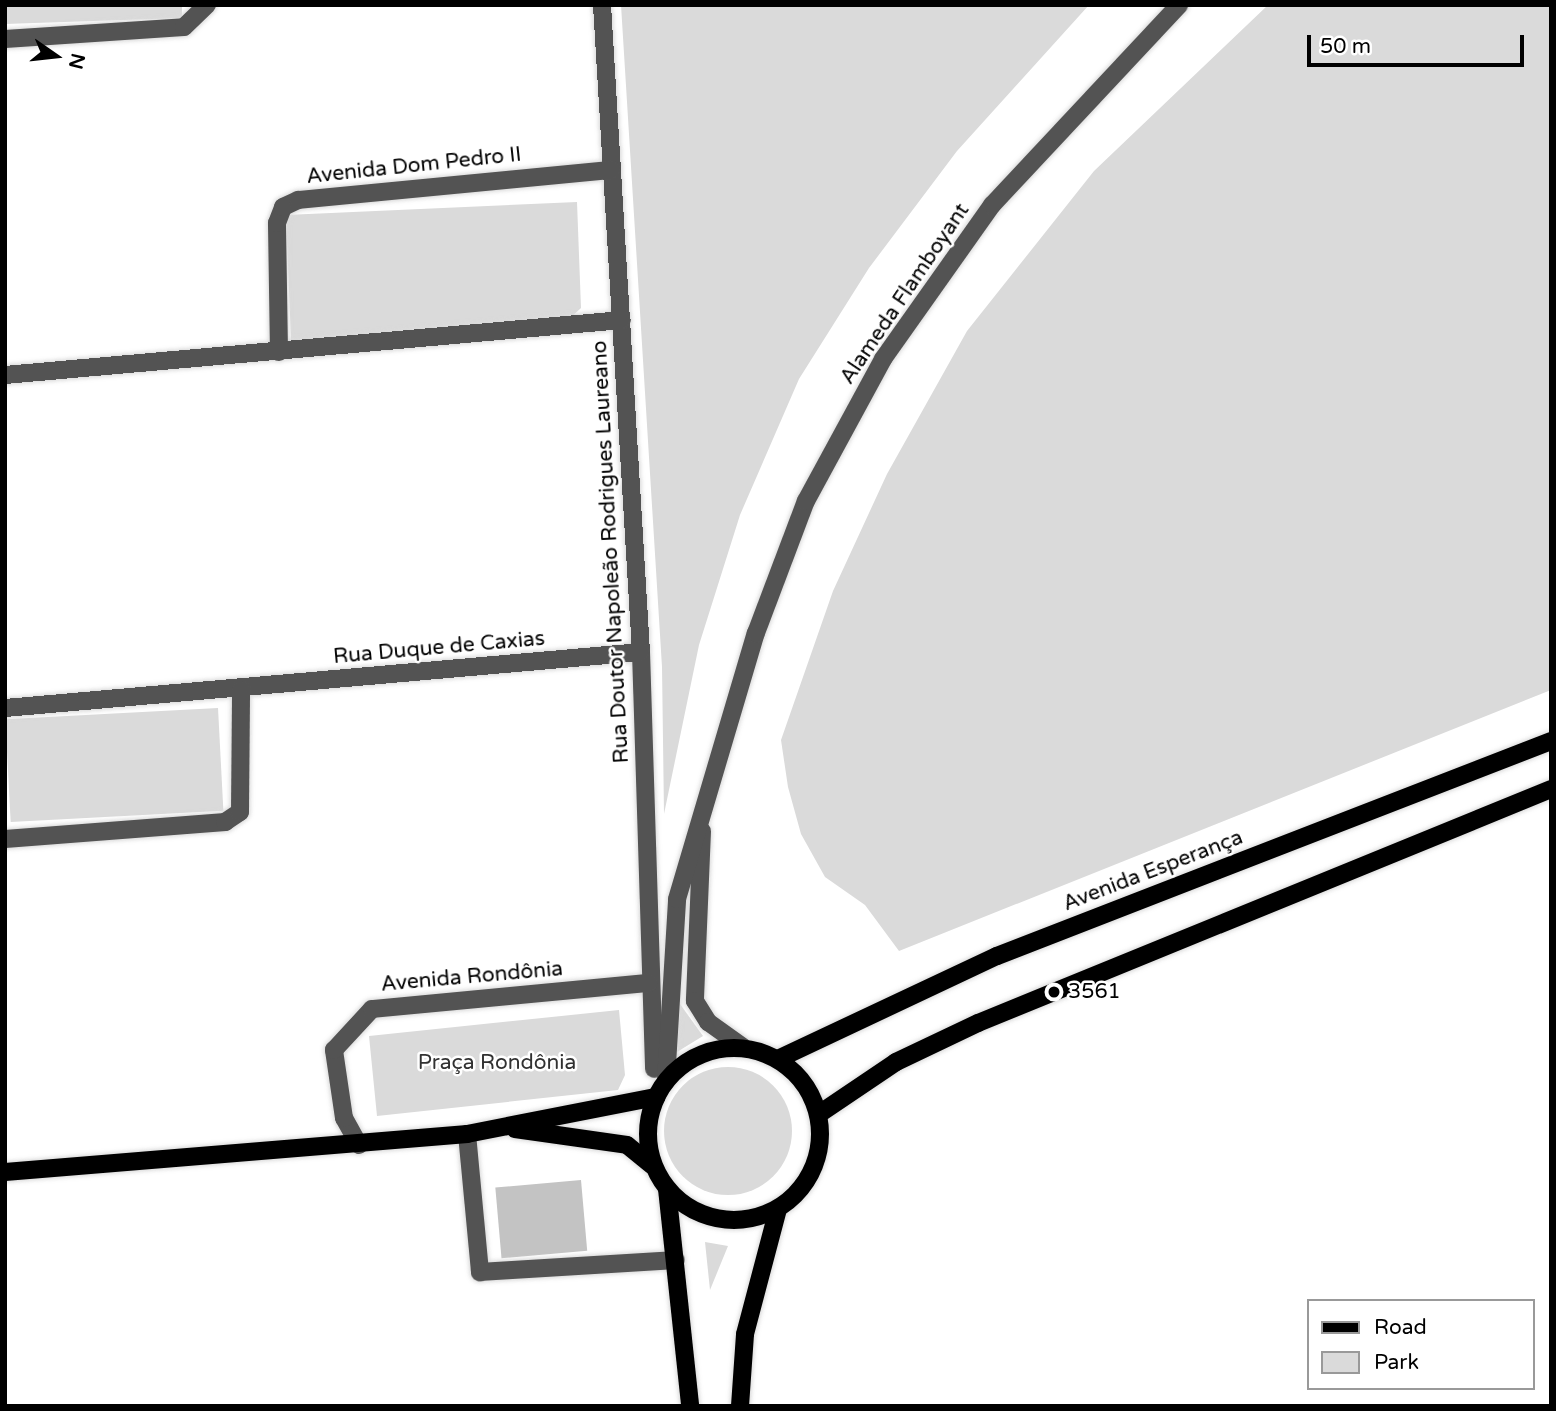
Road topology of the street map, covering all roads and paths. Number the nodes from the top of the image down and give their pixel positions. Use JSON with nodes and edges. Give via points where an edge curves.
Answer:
{"nodes":[{"id":1,"x":207,"y":5,"type":"edge"},
{"id":2,"x":602,"y":5,"type":"edge"},
{"id":3,"x":1179,"y":5,"type":"edge"},
{"id":4,"x":5,"y":39,"type":"edge"},
{"id":5,"x":612,"y":170,"type":"junction"},
{"id":6,"x":622,"y":320,"type":"junction"},
{"id":7,"x":279,"y":352,"type":"junction"},
{"id":8,"x":5,"y":375,"type":"edge"},
{"id":9,"x":641,"y":652,"type":"junction"},
{"id":10,"x":241,"y":690,"type":"junction"},
{"id":11,"x":5,"y":708,"type":"edge"},
{"id":12,"x":1551,"y":741,"type":"edge"},
{"id":13,"x":1551,"y":789,"type":"edge"},
{"id":14,"x":703,"y":821,"type":"junction"},
{"id":15,"x":5,"y":839,"type":"edge"},
{"id":16,"x":649,"y":983,"type":"junction"},
{"id":17,"x":743,"y":1048,"type":"junction"},
{"id":18,"x":778,"y":1059,"type":"junction"},
{"id":19,"x":666,"y":1081,"type":"junction"},
{"id":20,"x":656,"y":1097,"type":"junction"},
{"id":21,"x":819,"y":1114,"type":"junction"},
{"id":22,"x":511,"y":1129,"type":"junction"},
{"id":23,"x":467,"y":1134,"type":"junction"},
{"id":24,"x":359,"y":1146,"type":"junction"},
{"id":25,"x":653,"y":1166,"type":"junction"},
{"id":26,"x":5,"y":1172,"type":"edge"},
{"id":27,"x":667,"y":1189,"type":"junction"},
{"id":28,"x":778,"y":1209,"type":"junction"},
{"id":29,"x":676,"y":1260,"type":"junction"},
{"id":30,"x":690,"y":1406,"type":"edge"},
{"id":31,"x":740,"y":1406,"type":"edge"}],
"edges":[{"from":1,"to":4,"type":"street","via":[[184,27]]},
{"from":2,"to":5,"type":"street","name":"Rua Doutor Napoleão Rodrigues Laureano"},
{"from":3,"to":14,"type":"street","name":"Alameda Flamboyant","via":[[992,205],[883,359],[806,501],[755,633]]},
{"from":5,"to":6,"type":"street","name":"Rua Doutor Napoleão Rodrigues Laureano"},
{"from":5,"to":7,"type":"street","name":"Avenida Dom Pedro II","via":[[298,200],[283,207],[277,223]]},
{"from":6,"to":7,"type":"street"},
{"from":6,"to":9,"type":"street","name":"Rua Doutor Napoleão Rodrigues Laureano"},
{"from":7,"to":8,"type":"street"},
{"from":9,"to":10,"type":"street","name":"Rua Duque de Caxias"},
{"from":9,"to":16,"type":"street","name":"Rua Doutor Napoleão Rodrigues Laureano"},
{"from":10,"to":11,"type":"street","name":"Rua Duque de Caxias"},
{"from":10,"to":15,"type":"street","via":[[240,812],[225,822]]},
{"from":12,"to":18,"type":"main road","name":"Avenida Esperança","via":[[997,956]]},
{"from":13,"to":21,"type":"main road","via":[[978,1023],[896,1062]]},
{"from":14,"to":17,"type":"street","name":"Alameda Flamboyant","via":[[695,1001],[708,1022]]},
{"from":14,"to":19,"type":"street","name":"Alameda Flamboyant","via":[[677,899]]},
{"from":16,"to":20,"type":"street","name":"Rua Doutor Napoleão Rodrigues Laureano"},
{"from":16,"to":24,"type":"street","name":"Avenida Rondônia","via":[[372,1009],[334,1050],[344,1118]]},
{"from":17,"to":18,"type":"main road"},
{"from":17,"to":19,"type":"main road","via":[[687,1061]]},
{"from":18,"to":21,"type":"main road","via":[[804,1082]]},
{"from":19,"to":20,"type":"main road"},
{"from":20,"to":22,"type":"main road"},
{"from":20,"to":25,"type":"main road","via":[[649,1119]]},
{"from":21,"to":28,"type":"main road","via":[[819,1151],[805,1185]]},
{"from":22,"to":23,"type":"main road"},
{"from":22,"to":25,"type":"main road","via":[[627,1145]]},
{"from":23,"to":24,"type":"main road"},
{"from":23,"to":29,"type":"street","via":[[480,1272]]},
{"from":24,"to":26,"type":"main road"},
{"from":25,"to":27,"type":"main road"},
{"from":27,"to":28,"type":"main road","via":[[699,1214],[739,1222]]},
{"from":27,"to":29,"type":"main road"},
{"from":28,"to":31,"type":"main road","via":[[744,1334]]},
{"from":29,"to":30,"type":"main road"}]}
